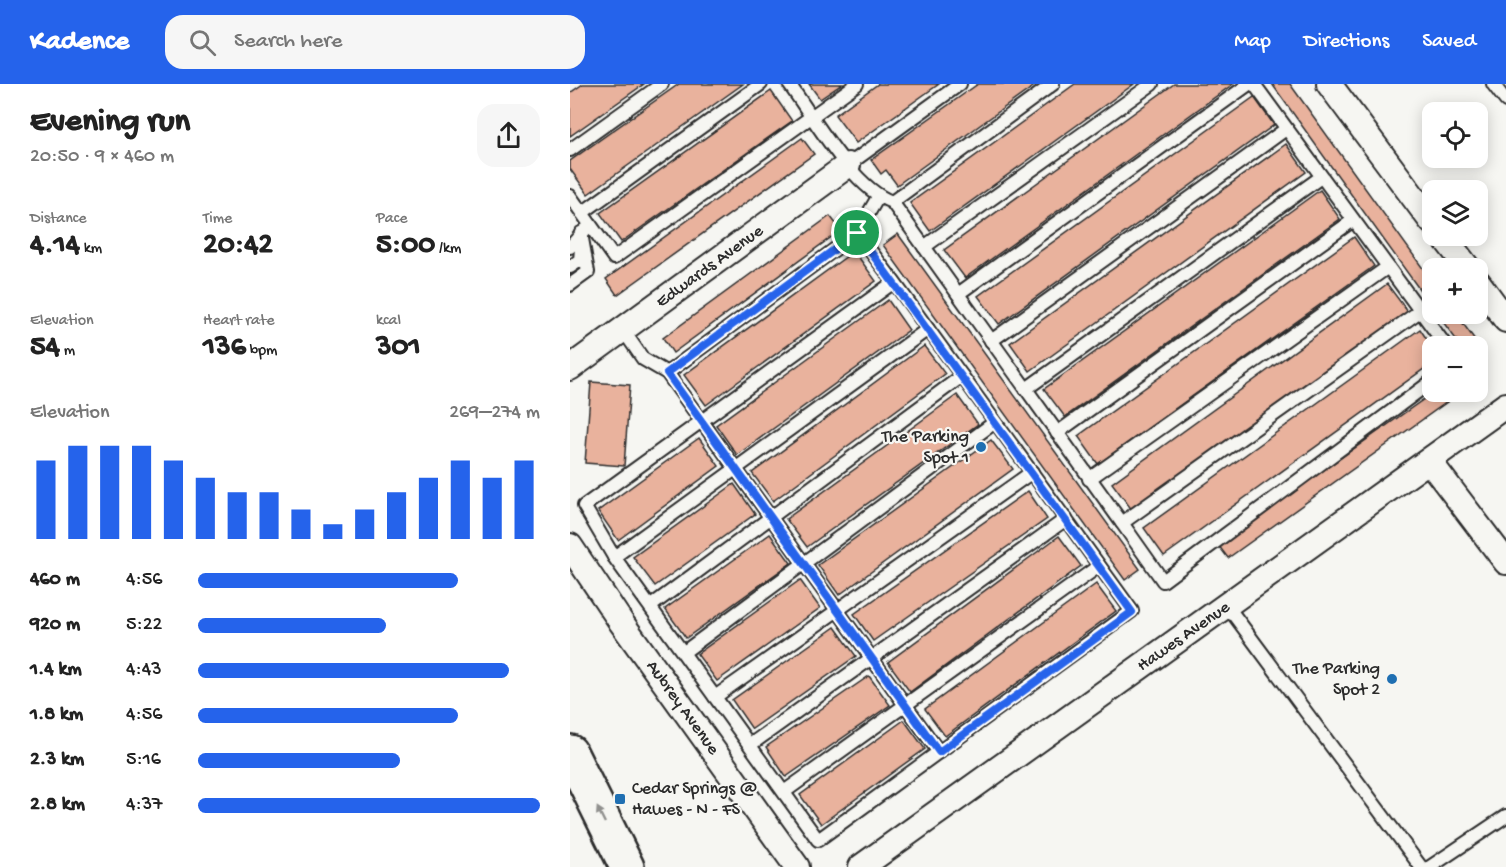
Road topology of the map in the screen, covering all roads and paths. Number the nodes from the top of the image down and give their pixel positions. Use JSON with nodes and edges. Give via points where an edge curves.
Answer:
{"nodes":[{"id":1,"x":662,"y":84,"type":"edge"},
{"id":2,"x":760,"y":84,"type":"edge"},
{"id":3,"x":789,"y":84,"type":"edge"},
{"id":4,"x":857,"y":84,"type":"edge"},
{"id":5,"x":960,"y":84,"type":"edge"},
{"id":6,"x":1053,"y":84,"type":"edge"},
{"id":7,"x":1152,"y":84,"type":"edge"},
{"id":8,"x":1249,"y":84,"type":"edge"},
{"id":9,"x":1254,"y":84,"type":"edge"},
{"id":10,"x":1329,"y":84,"type":"edge"},
{"id":11,"x":1493,"y":84,"type":"edge"},
{"id":12,"x":1506,"y":101,"type":"edge"},
{"id":13,"x":812,"y":116,"type":"junction"},
{"id":14,"x":1286,"y":129,"type":"junction"},
{"id":15,"x":570,"y":150,"type":"edge"},
{"id":16,"x":848,"y":165,"type":"junction"},
{"id":17,"x":1321,"y":177,"type":"junction"},
{"id":18,"x":570,"y":196,"type":"edge"},
{"id":19,"x":878,"y":197,"type":"junction"},
{"id":20,"x":892,"y":202,"type":"junction"},
{"id":21,"x":1422,"y":209,"type":"edge"},
{"id":22,"x":582,"y":213,"type":"junction"},
{"id":23,"x":1352,"y":221,"type":"junction"},
{"id":24,"x":578,"y":230,"type":"edge"},
{"id":25,"x":857,"y":233,"type":"junction"},
{"id":26,"x":1451,"y":246,"type":"edge"},
{"id":27,"x":570,"y":247,"type":"edge"},
{"id":28,"x":924,"y":247,"type":"junction"},
{"id":29,"x":1460,"y":258,"type":"edge"},
{"id":30,"x":570,"y":267,"type":"edge"},
{"id":31,"x":1388,"y":267,"type":"junction"},
{"id":32,"x":894,"y":282,"type":"junction"},
{"id":33,"x":570,"y":285,"type":"edge"},
{"id":34,"x":958,"y":294,"type":"junction"},
{"id":35,"x":1488,"y":296,"type":"edge"},
{"id":36,"x":1420,"y":311,"type":"junction"},
{"id":37,"x":1506,"y":320,"type":"edge"},
{"id":38,"x":928,"y":329,"type":"junction"},
{"id":39,"x":623,"y":330,"type":"junction"},
{"id":40,"x":1439,"y":336,"type":"edge"},
{"id":41,"x":991,"y":341,"type":"junction"},
{"id":42,"x":570,"y":368,"type":"edge"},
{"id":43,"x":667,"y":373,"type":"junction"},
{"id":44,"x":962,"y":376,"type":"junction"},
{"id":45,"x":1422,"y":388,"type":"edge"},
{"id":46,"x":1026,"y":389,"type":"junction"},
{"id":47,"x":1506,"y":405,"type":"edge"},
{"id":48,"x":702,"y":421,"type":"junction"},
{"id":49,"x":995,"y":422,"type":"junction"},
{"id":50,"x":1057,"y":433,"type":"junction"},
{"id":51,"x":1430,"y":462,"type":"junction"},
{"id":52,"x":736,"y":469,"type":"junction"},
{"id":53,"x":1032,"y":472,"type":"junction"},
{"id":54,"x":1089,"y":479,"type":"junction"},
{"id":55,"x":771,"y":518,"type":"junction"},
{"id":56,"x":1066,"y":519,"type":"junction"},
{"id":57,"x":1122,"y":523,"type":"junction"},
{"id":58,"x":570,"y":546,"type":"edge"},
{"id":59,"x":614,"y":557,"type":"junction"},
{"id":60,"x":1506,"y":562,"type":"edge"},
{"id":61,"x":804,"y":564,"type":"junction"},
{"id":62,"x":1099,"y":566,"type":"junction"},
{"id":63,"x":651,"y":606,"type":"junction"},
{"id":64,"x":1228,"y":607,"type":"junction"},
{"id":65,"x":837,"y":610,"type":"junction"},
{"id":66,"x":684,"y":652,"type":"junction"},
{"id":67,"x":872,"y":658,"type":"junction"},
{"id":68,"x":715,"y":697,"type":"junction"},
{"id":69,"x":905,"y":705,"type":"junction"},
{"id":70,"x":750,"y":745,"type":"junction"},
{"id":71,"x":570,"y":752,"type":"edge"},
{"id":72,"x":939,"y":752,"type":"junction"},
{"id":73,"x":784,"y":792,"type":"junction"},
{"id":74,"x":1506,"y":816,"type":"edge"},
{"id":75,"x":627,"y":867,"type":"edge"},
{"id":76,"x":798,"y":867,"type":"edge"},
{"id":77,"x":861,"y":867,"type":"edge"},
{"id":78,"x":1421,"y":867,"type":"edge"},
{"id":79,"x":1430,"y":867,"type":"edge"}],
"edges":[{"from":1,"to":15,"type":"lane"},
{"from":2,"to":22,"type":"lane"},
{"from":3,"to":13,"type":"lane"},
{"from":4,"to":13,"type":"lane"},
{"from":5,"to":16,"type":"lane"},
{"from":6,"to":20,"type":"lane"},
{"from":7,"to":28,"type":"lane"},
{"from":8,"to":34,"type":"lane"},
{"from":9,"to":14,"type":"lane"},
{"from":10,"to":21,"type":"street"},
{"from":11,"to":12,"type":"lane"},
{"from":13,"to":16,"type":"lane"},
{"from":13,"to":24,"type":"lane","via":[[614,258]]},
{"from":14,"to":17,"type":"lane"},
{"from":14,"to":41,"type":"lane"},
{"from":16,"to":19,"type":"lane"},
{"from":16,"to":39,"type":"street","name":"Edwards Avenue"},
{"from":17,"to":23,"type":"lane"},
{"from":17,"to":46,"type":"lane"},
{"from":18,"to":22,"type":"lane"},
{"from":19,"to":20,"type":"lane"},
{"from":19,"to":25,"type":"lane"},
{"from":20,"to":28,"type":"lane"},
{"from":22,"to":24,"type":"lane"},
{"from":23,"to":31,"type":"lane"},
{"from":23,"to":50,"type":"lane"},
{"from":24,"to":27,"type":"lane"},
{"from":24,"to":30,"type":"lane","via":[[580,260]]},
{"from":24,"to":33,"type":"lane","via":[[588,272]]},
{"from":25,"to":32,"type":"lane"},
{"from":25,"to":43,"type":"lane"},
{"from":26,"to":29,"type":"street"},
{"from":28,"to":34,"type":"lane"},
{"from":31,"to":36,"type":"lane"},
{"from":31,"to":54,"type":"lane"},
{"from":32,"to":38,"type":"lane"},
{"from":32,"to":48,"type":"lane"},
{"from":34,"to":41,"type":"lane"},
{"from":35,"to":37,"type":"street"},
{"from":36,"to":40,"type":"lane"},
{"from":36,"to":57,"type":"lane"},
{"from":38,"to":44,"type":"lane"},
{"from":38,"to":52,"type":"lane"},
{"from":39,"to":42,"type":"street","name":"Edwards Avenue"},
{"from":39,"to":43,"type":"lane","via":[[644,359]]},
{"from":41,"to":46,"type":"lane"},
{"from":43,"to":48,"type":"lane"},
{"from":44,"to":49,"type":"lane"},
{"from":44,"to":55,"type":"lane"},
{"from":45,"to":57,"type":"lane","via":[[1163,581]]},
{"from":46,"to":50,"type":"lane"},
{"from":47,"to":51,"type":"street","name":"Hawes Avenue"},
{"from":48,"to":52,"type":"lane"},
{"from":48,"to":59,"type":"lane","via":[[584,506]]},
{"from":49,"to":53,"type":"lane"},
{"from":49,"to":61,"type":"lane"},
{"from":50,"to":54,"type":"lane"},
{"from":51,"to":60,"type":"street"},
{"from":51,"to":64,"type":"street","name":"Hawes Avenue"},
{"from":52,"to":55,"type":"lane"},
{"from":52,"to":59,"type":"lane"},
{"from":53,"to":56,"type":"lane"},
{"from":53,"to":65,"type":"lane"},
{"from":54,"to":57,"type":"lane"},
{"from":55,"to":61,"type":"lane"},
{"from":55,"to":63,"type":"lane"},
{"from":56,"to":62,"type":"lane"},
{"from":56,"to":67,"type":"lane"},
{"from":58,"to":76,"type":"street","name":"Aubrey Avenue"},
{"from":59,"to":63,"type":"lane"},
{"from":61,"to":65,"type":"lane"},
{"from":61,"to":66,"type":"lane"},
{"from":62,"to":69,"type":"lane"},
{"from":62,"to":72,"type":"lane","via":[[1132,612]]},
{"from":63,"to":66,"type":"lane"},
{"from":64,"to":77,"type":"street","name":"Hawes Avenue"},
{"from":64,"to":78,"type":"lane"},
{"from":65,"to":67,"type":"lane"},
{"from":65,"to":68,"type":"lane"},
{"from":66,"to":68,"type":"lane"},
{"from":67,"to":69,"type":"lane"},
{"from":67,"to":70,"type":"lane"},
{"from":68,"to":70,"type":"lane"},
{"from":69,"to":72,"type":"lane"},
{"from":69,"to":73,"type":"lane"},
{"from":70,"to":73,"type":"lane"},
{"from":75,"to":71,"type":"main road","one_way":true},
{"from":72,"to":73,"type":"lane","via":[[818,840]]},
{"from":74,"to":79,"type":"lane"}]}
